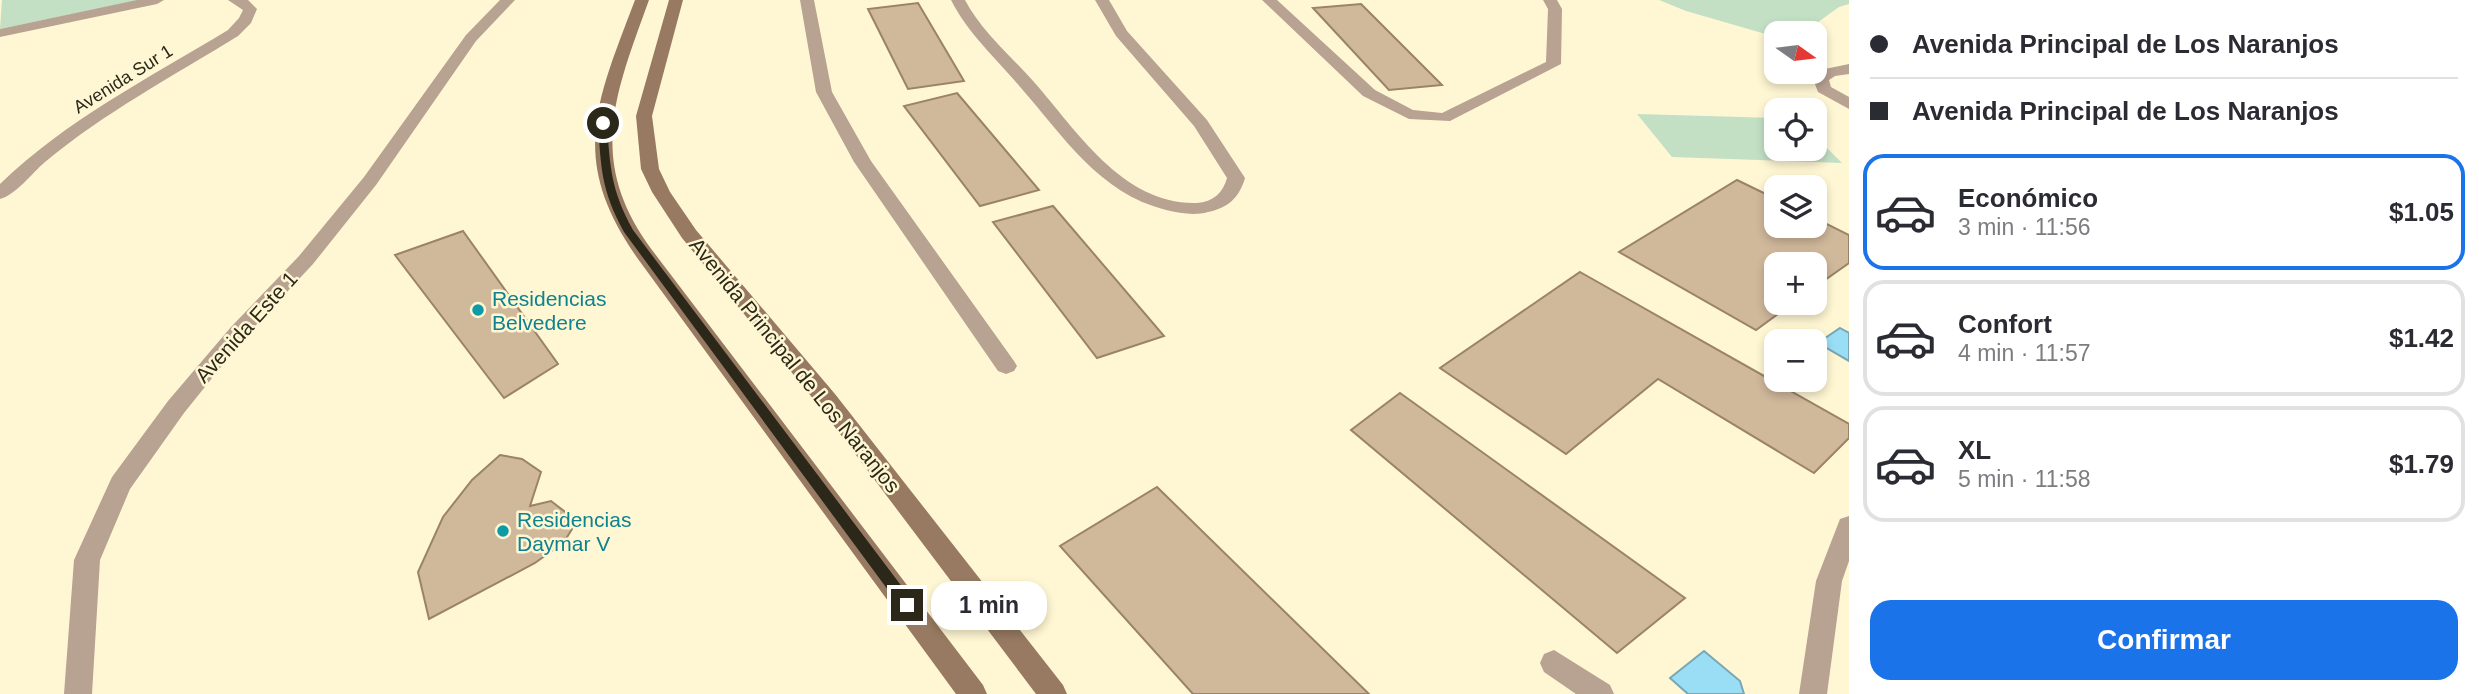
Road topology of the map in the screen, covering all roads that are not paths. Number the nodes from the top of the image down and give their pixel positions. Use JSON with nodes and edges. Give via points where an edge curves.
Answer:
{"nodes":[{"id":1,"x":157,"y":0,"type":"edge"},
{"id":2,"x":235,"y":0,"type":"edge"},
{"id":3,"x":508,"y":0,"type":"edge"},
{"id":4,"x":642,"y":0,"type":"edge"},
{"id":5,"x":676,"y":0,"type":"edge"},
{"id":6,"x":807,"y":0,"type":"edge"},
{"id":7,"x":958,"y":0,"type":"edge"},
{"id":8,"x":1102,"y":0,"type":"edge"},
{"id":9,"x":1269,"y":0,"type":"edge"},
{"id":10,"x":1550,"y":0,"type":"edge"},
{"id":11,"x":0,"y":33,"type":"edge"},
{"id":12,"x":1849,"y":69,"type":"edge"},
{"id":13,"x":1849,"y":104,"type":"edge"},
{"id":14,"x":0,"y":194,"type":"edge"},
{"id":15,"x":1006,"y":366,"type":"dead end"},
{"id":16,"x":1849,"y":526,"type":"edge"},
{"id":17,"x":1554,"y":663,"type":"dead end"},
{"id":18,"x":78,"y":694,"type":"edge"},
{"id":19,"x":973,"y":694,"type":"edge"},
{"id":20,"x":1053,"y":694,"type":"edge"},
{"id":21,"x":1600,"y":694,"type":"edge"},
{"id":22,"x":1813,"y":694,"type":"edge"}],
"edges":[{"from":1,"to":11,"type":"street"},
{"from":2,"to":14,"type":"street","name":"Avenida Sur 1","via":[[250,9],[233,33],[71,134],[21,171]]},
{"from":3,"to":18,"type":"street","name":"Avenida Este 1","via":[[464,48],[370,181],[176,407],[120,484],[87,560]]},
{"from":4,"to":19,"type":"main road","via":[[603,123],[607,182],[615,206],[665,282]]},
{"from":5,"to":20,"type":"main road","name":"Avenida Principal de Los Naranjos","via":[[644,116],[650,169],[661,192],[689,234],[827,400]]},
{"from":6,"to":15,"type":"street","via":[[824,92],[863,162]]},
{"from":7,"to":8,"type":"street","via":[[980,36],[1122,185],[1168,204],[1216,206],[1233,192],[1236,178],[1201,123],[1121,33]]},
{"from":9,"to":10,"type":"street","via":[[1369,93],[1409,114],[1444,118],[1553,64],[1555,9]]},
{"from":12,"to":13,"type":"street","via":[[1830,72],[1821,79],[1825,89]]},
{"from":16,"to":22,"type":"street","via":[[1829,581]]},
{"from":17,"to":21,"type":"street"}]}
